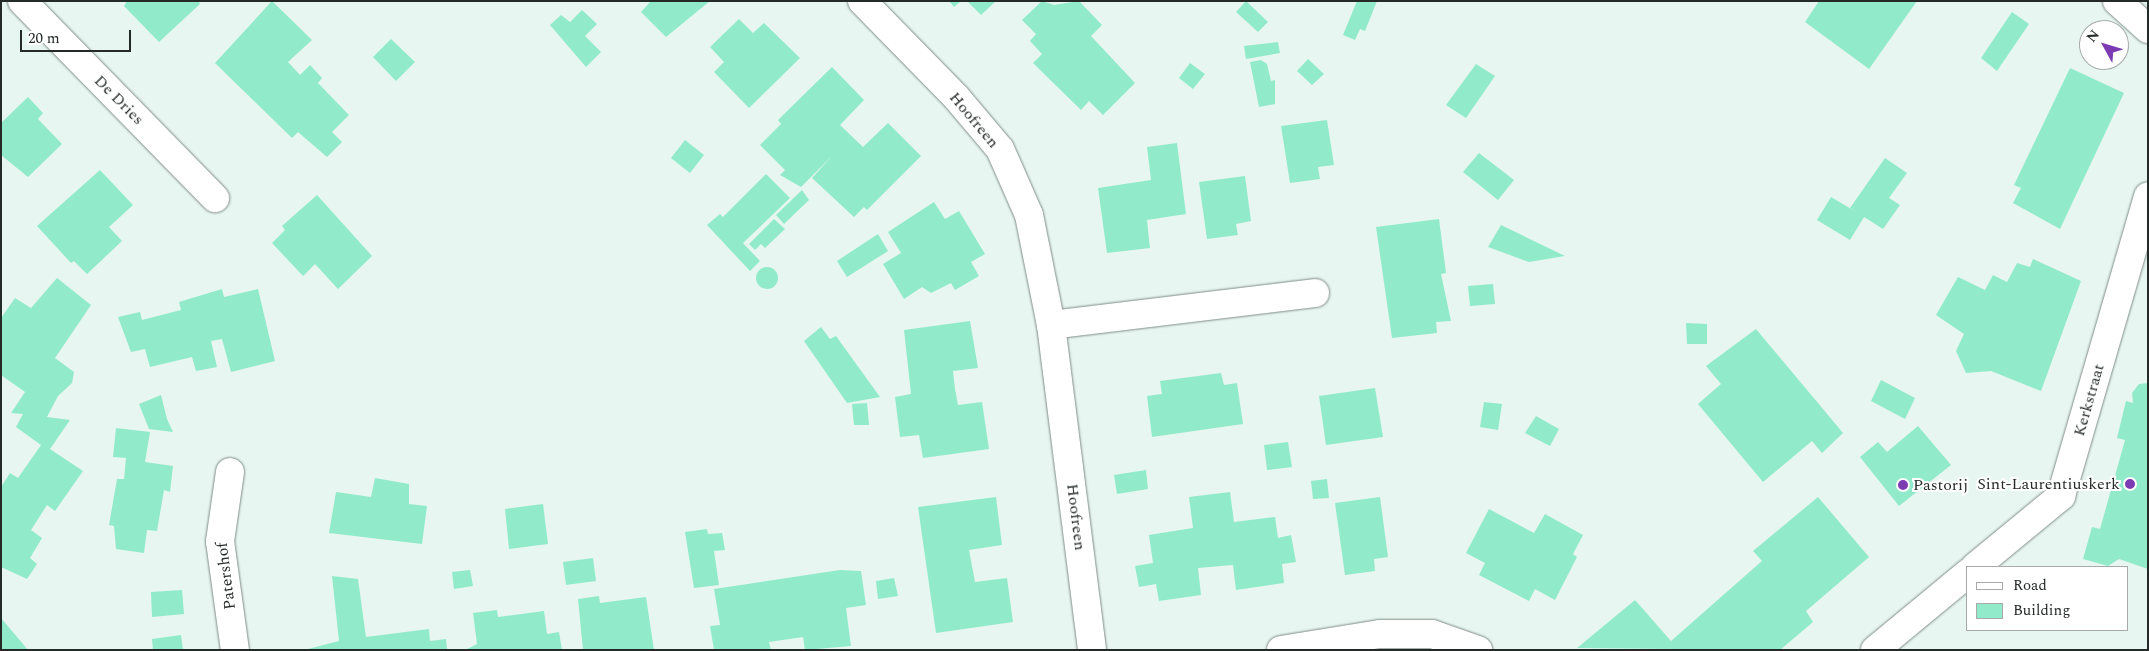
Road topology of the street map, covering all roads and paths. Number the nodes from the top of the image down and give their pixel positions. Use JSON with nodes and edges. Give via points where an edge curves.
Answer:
{"nodes":[{"id":1,"x":22,"y":1,"type":"edge"},
{"id":2,"x":862,"y":1,"type":"edge"},
{"id":3,"x":2117,"y":1,"type":"edge"},
{"id":4,"x":2148,"y":28,"type":"edge"},
{"id":5,"x":2148,"y":196,"type":"edge"},
{"id":6,"x":215,"y":198,"type":"dead end"},
{"id":7,"x":1315,"y":293,"type":"dead end"},
{"id":8,"x":1051,"y":326,"type":"junction"},
{"id":9,"x":230,"y":472,"type":"dead end"},
{"id":10,"x":1975,"y":566,"type":"edge"},
{"id":11,"x":1966,"y":575,"type":"edge"},
{"id":12,"x":235,"y":650,"type":"edge"},
{"id":13,"x":1092,"y":650,"type":"edge"},
{"id":14,"x":1281,"y":650,"type":"edge"},
{"id":15,"x":1478,"y":650,"type":"edge"},
{"id":16,"x":1875,"y":650,"type":"edge"}],
"edges":[{"from":1,"to":6,"type":"street","name":"De Dries"},
{"from":2,"to":8,"type":"street","name":"Hoofreen","via":[[956,97],[1000,149],[1029,215]]},
{"from":3,"to":4,"type":"street"},
{"from":5,"to":10,"type":"street","name":"Kerkstraat","via":[[2061,496]]},
{"from":7,"to":8,"type":"street"},
{"from":8,"to":13,"type":"street","name":"Hoofreen"},
{"from":9,"to":12,"type":"street","name":"Patershof","via":[[220,542]]},
{"from":11,"to":16,"type":"street"},
{"from":14,"to":15,"type":"street","via":[[1380,634],[1432,634]]}]}
